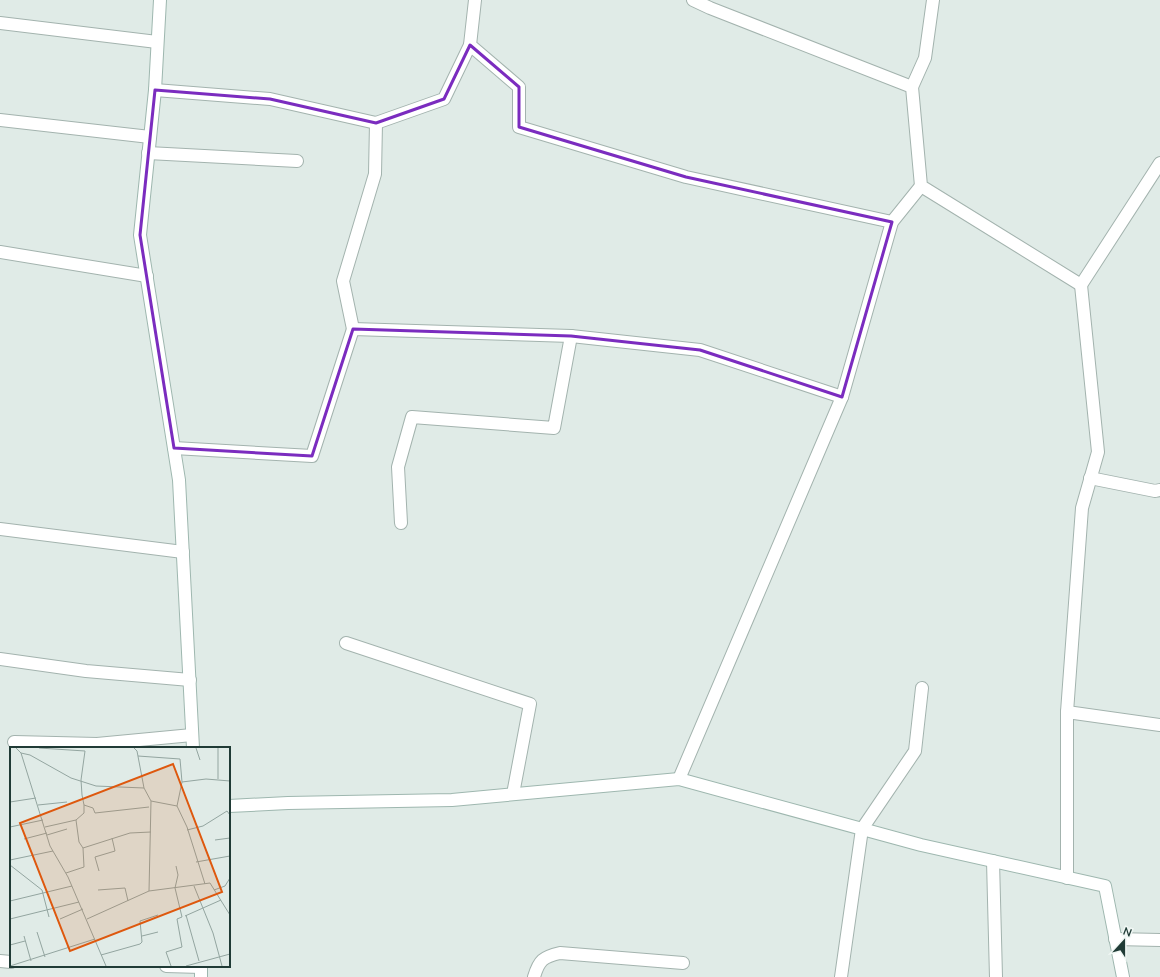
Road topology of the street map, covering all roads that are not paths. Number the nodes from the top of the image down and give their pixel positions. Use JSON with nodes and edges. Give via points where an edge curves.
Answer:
{"nodes":[{"id":1,"x":160,"y":0,"type":"edge"},
{"id":2,"x":475,"y":0,"type":"edge"},
{"id":3,"x":693,"y":0,"type":"edge"},
{"id":4,"x":933,"y":0,"type":"edge"},
{"id":5,"x":0,"y":23,"type":"edge"},
{"id":6,"x":157,"y":42,"type":"junction"},
{"id":7,"x":470,"y":45,"type":"junction"},
{"id":8,"x":912,"y":87,"type":"junction"},
{"id":9,"x":155,"y":90,"type":"junction"},
{"id":10,"x":0,"y":120,"type":"edge"},
{"id":11,"x":376,"y":122,"type":"junction"},
{"id":12,"x":150,"y":137,"type":"junction"},
{"id":13,"x":148,"y":153,"type":"junction"},
{"id":14,"x":297,"y":161,"type":"dead end"},
{"id":15,"x":1160,"y":163,"type":"edge"},
{"id":16,"x":921,"y":186,"type":"junction"},
{"id":17,"x":892,"y":222,"type":"junction"},
{"id":18,"x":0,"y":252,"type":"edge"},
{"id":19,"x":146,"y":276,"type":"junction"},
{"id":20,"x":1081,"y":285,"type":"junction"},
{"id":21,"x":353,"y":329,"type":"junction"},
{"id":22,"x":571,"y":336,"type":"junction"},
{"id":23,"x":842,"y":397,"type":"junction"},
{"id":24,"x":174,"y":448,"type":"junction"},
{"id":25,"x":1090,"y":478,"type":"junction"},
{"id":26,"x":1160,"y":490,"type":"edge"},
{"id":27,"x":401,"y":523,"type":"dead end"},
{"id":28,"x":0,"y":529,"type":"edge"},
{"id":29,"x":182,"y":552,"type":"junction"},
{"id":30,"x":346,"y":643,"type":"dead end"},
{"id":31,"x":0,"y":659,"type":"edge"},
{"id":32,"x":190,"y":680,"type":"junction"},
{"id":33,"x":922,"y":688,"type":"dead end"},
{"id":34,"x":1067,"y":712,"type":"junction"},
{"id":35,"x":1160,"y":725,"type":"edge"},
{"id":36,"x":192,"y":735,"type":"junction"},
{"id":37,"x":14,"y":742,"type":"dead end"},
{"id":38,"x":193,"y":747,"type":"edge"},
{"id":39,"x":679,"y":779,"type":"junction"},
{"id":40,"x":514,"y":794,"type":"junction"},
{"id":41,"x":230,"y":806,"type":"edge"},
{"id":42,"x":862,"y":829,"type":"junction"},
{"id":43,"x":993,"y":861,"type":"junction"},
{"id":44,"x":1067,"y":878,"type":"junction"},
{"id":45,"x":1115,"y":939,"type":"junction"},
{"id":46,"x":1160,"y":940,"type":"edge"},
{"id":47,"x":683,"y":963,"type":"dead end"},
{"id":48,"x":175,"y":967,"type":"edge"},
{"id":49,"x":201,"y":970,"type":"edge"},
{"id":50,"x":534,"y":977,"type":"edge"},
{"id":51,"x":841,"y":977,"type":"edge"},
{"id":52,"x":996,"y":977,"type":"edge"},
{"id":53,"x":1123,"y":977,"type":"edge"}],
"edges":[{"from":1,"to":6,"type":"street"},
{"from":2,"to":7,"type":"street"},
{"from":3,"to":8,"type":"street"},
{"from":4,"to":8,"type":"street","via":[[925,58]]},
{"from":5,"to":6,"type":"street"},
{"from":6,"to":9,"type":"street"},
{"from":7,"to":11,"type":"street","via":[[444,99]]},
{"from":7,"to":17,"type":"street","via":[[519,87],[519,127],[686,177]]},
{"from":8,"to":16,"type":"street"},
{"from":9,"to":11,"type":"street","via":[[270,100]]},
{"from":9,"to":12,"type":"street"},
{"from":10,"to":12,"type":"street"},
{"from":11,"to":21,"type":"street","via":[[375,174],[343,281]]},
{"from":12,"to":13,"type":"street"},
{"from":13,"to":14,"type":"street"},
{"from":13,"to":19,"type":"street","via":[[140,235]]},
{"from":15,"to":20,"type":"street"},
{"from":16,"to":17,"type":"street"},
{"from":16,"to":20,"type":"street"},
{"from":17,"to":23,"type":"street"},
{"from":18,"to":19,"type":"street"},
{"from":19,"to":24,"type":"street"},
{"from":20,"to":25,"type":"street","via":[[1098,452]]},
{"from":21,"to":22,"type":"street"},
{"from":21,"to":24,"type":"street","via":[[312,456]]},
{"from":22,"to":23,"type":"street","via":[[700,350]]},
{"from":22,"to":27,"type":"street","via":[[554,428],[412,417],[398,467]]},
{"from":23,"to":39,"type":"street"},
{"from":24,"to":29,"type":"street","via":[[179,480]]},
{"from":25,"to":26,"type":"street"},
{"from":25,"to":34,"type":"street","via":[[1082,508]]},
{"from":28,"to":29,"type":"street"},
{"from":29,"to":32,"type":"street"},
{"from":30,"to":40,"type":"street","via":[[530,704]]},
{"from":31,"to":32,"type":"street","via":[[86,671]]},
{"from":32,"to":36,"type":"street"},
{"from":33,"to":42,"type":"street","via":[[915,751]]},
{"from":34,"to":35,"type":"street"},
{"from":34,"to":44,"type":"street"},
{"from":36,"to":37,"type":"street","via":[[97,744]]},
{"from":36,"to":38,"type":"street"},
{"from":39,"to":40,"type":"street"},
{"from":39,"to":42,"type":"street"},
{"from":40,"to":41,"type":"street","via":[[452,800]]},
{"from":42,"to":43,"type":"street"},
{"from":42,"to":51,"type":"street"},
{"from":43,"to":44,"type":"street"},
{"from":43,"to":52,"type":"street"},
{"from":44,"to":45,"type":"street","via":[[1105,886]]},
{"from":45,"to":46,"type":"street"},
{"from":45,"to":53,"type":"street"},
{"from":47,"to":50,"type":"street","via":[[560,953],[547,956],[539,963]]},
{"from":48,"to":49,"type":"street"}]}
